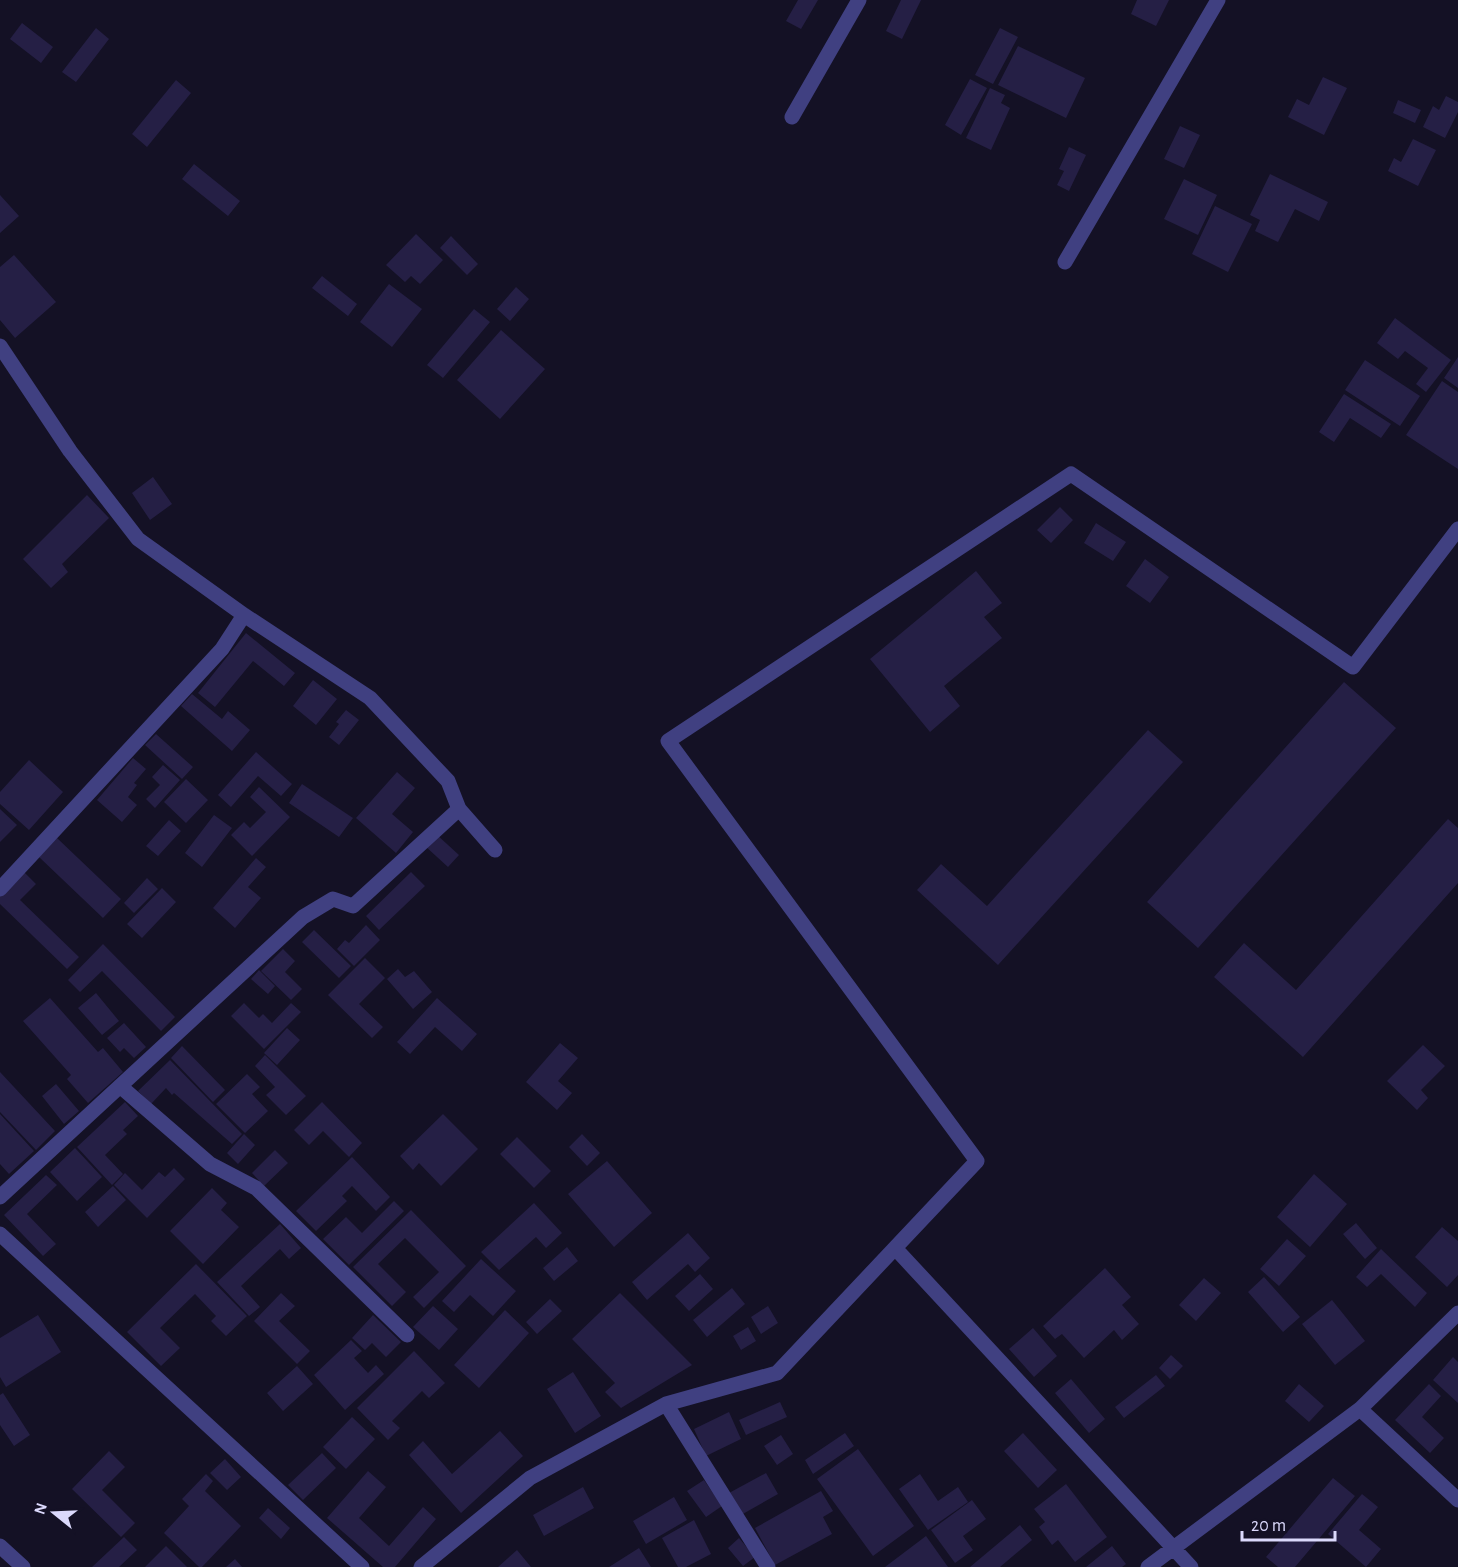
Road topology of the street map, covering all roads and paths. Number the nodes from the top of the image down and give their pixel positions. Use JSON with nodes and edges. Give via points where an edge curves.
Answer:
{"nodes":[{"id":1,"x":859,"y":0,"type":"edge"},
{"id":2,"x":1218,"y":0,"type":"edge"},
{"id":3,"x":792,"y":117,"type":"dead end"},
{"id":4,"x":1065,"y":262,"type":"dead end"},
{"id":5,"x":0,"y":346,"type":"edge"},
{"id":6,"x":1458,"y":529,"type":"edge"},
{"id":7,"x":244,"y":615,"type":"junction"},
{"id":8,"x":459,"y":809,"type":"junction"},
{"id":9,"x":495,"y":850,"type":"dead end"},
{"id":10,"x":0,"y":888,"type":"edge"},
{"id":11,"x":120,"y":1086,"type":"junction"},
{"id":12,"x":0,"y":1197,"type":"edge"},
{"id":13,"x":0,"y":1234,"type":"edge"},
{"id":14,"x":895,"y":1248,"type":"junction"},
{"id":15,"x":1458,"y":1313,"type":"edge"},
{"id":16,"x":407,"y":1335,"type":"dead end"},
{"id":17,"x":666,"y":1404,"type":"junction"},
{"id":18,"x":1360,"y":1409,"type":"junction"},
{"id":19,"x":1458,"y":1500,"type":"edge"},
{"id":20,"x":0,"y":1545,"type":"edge"},
{"id":21,"x":1175,"y":1547,"type":"junction"},
{"id":22,"x":23,"y":1567,"type":"edge"},
{"id":23,"x":362,"y":1567,"type":"edge"},
{"id":24,"x":421,"y":1567,"type":"edge"},
{"id":25,"x":768,"y":1567,"type":"edge"},
{"id":26,"x":1148,"y":1567,"type":"edge"},
{"id":27,"x":1191,"y":1567,"type":"edge"}],
"edges":[{"from":1,"to":3,"type":"street"},
{"from":2,"to":4,"type":"street"},
{"from":5,"to":7,"type":"street","via":[[70,451],[138,539]]},
{"from":6,"to":14,"type":"street","via":[[1353,667],[1071,474],[668,741],[977,1161]]},
{"from":7,"to":8,"type":"street","via":[[370,698],[448,781]]},
{"from":7,"to":10,"type":"street","via":[[222,649]]},
{"from":8,"to":9,"type":"street"},
{"from":8,"to":11,"type":"street","via":[[353,906],[333,899],[303,917]]},
{"from":11,"to":12,"type":"street"},
{"from":11,"to":16,"type":"street","via":[[210,1164],[256,1188]]},
{"from":13,"to":23,"type":"street"},
{"from":14,"to":17,"type":"street","via":[[777,1373]]},
{"from":14,"to":21,"type":"street"},
{"from":15,"to":18,"type":"street"},
{"from":17,"to":24,"type":"street","via":[[530,1478]]},
{"from":17,"to":25,"type":"street"},
{"from":18,"to":19,"type":"street"},
{"from":18,"to":21,"type":"street"},
{"from":20,"to":22,"type":"street"},
{"from":21,"to":26,"type":"street"},
{"from":21,"to":27,"type":"street"}]}
